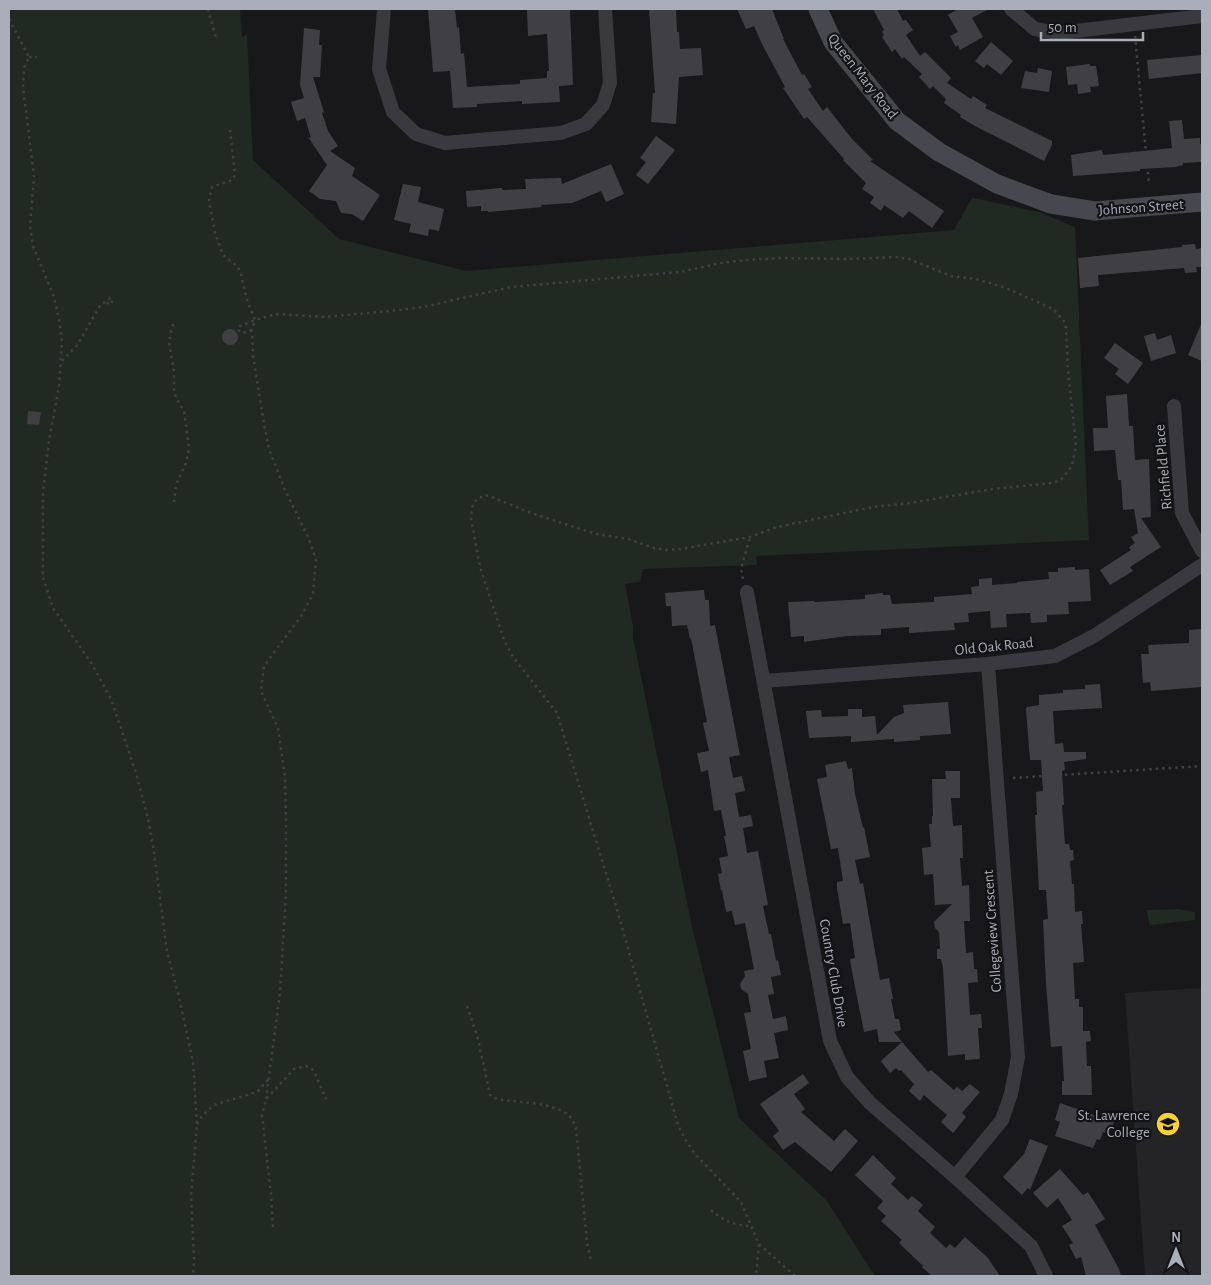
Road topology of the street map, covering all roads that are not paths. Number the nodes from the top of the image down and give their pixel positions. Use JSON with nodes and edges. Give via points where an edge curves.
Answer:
{"nodes":[{"id":1,"x":384,"y":9,"type":"edge"},
{"id":2,"x":605,"y":9,"type":"edge"},
{"id":3,"x":818,"y":9,"type":"edge"},
{"id":4,"x":1011,"y":9,"type":"edge"},
{"id":5,"x":1202,"y":16,"type":"edge"},
{"id":6,"x":1202,"y":202,"type":"edge"},
{"id":7,"x":1051,"y":204,"type":"joint"},
{"id":8,"x":1174,"y":406,"type":"dead end"},
{"id":9,"x":1202,"y":552,"type":"edge"},
{"id":10,"x":1202,"y":565,"type":"edge"},
{"id":11,"x":745,"y":588,"type":"road end"},
{"id":12,"x":988,"y":664,"type":"junction"},
{"id":13,"x":764,"y":681,"type":"junction"},
{"id":14,"x":955,"y":1176,"type":"junction"},
{"id":15,"x":1046,"y":1276,"type":"edge"}],
"edges":[{"from":1,"to":2,"type":"street","via":[[378,69],[393,112],[416,134],[445,143],[561,134],[586,124],[603,105],[610,83]]},
{"from":3,"to":7,"type":"street","name":"Queen Mary Road","via":[[832,42],[897,121],[939,152],[989,180]]},
{"from":4,"to":5,"type":"street","via":[[1035,29],[1059,33]]},
{"from":6,"to":7,"type":"street","name":"Johnson Street","via":[[1095,211]]},
{"from":8,"to":9,"type":"street","name":"Richfield Place","via":[[1182,512]]},
{"from":10,"to":12,"type":"street","name":"Old Oak Road","via":[[1094,636],[1055,656]]},
{"from":11,"to":13,"type":"street","name":"Country Club Drive"},
{"from":12,"to":13,"type":"street","name":"Old Oak Road"},
{"from":12,"to":14,"type":"street","name":"Collegeview Crescent","via":[[1018,1057],[1002,1120]]},
{"from":13,"to":14,"type":"street","name":"Country Club Drive","via":[[830,1041],[847,1077],[870,1103]]},
{"from":14,"to":15,"type":"street","name":"Country Club Drive","via":[[1031,1246]]}]}
